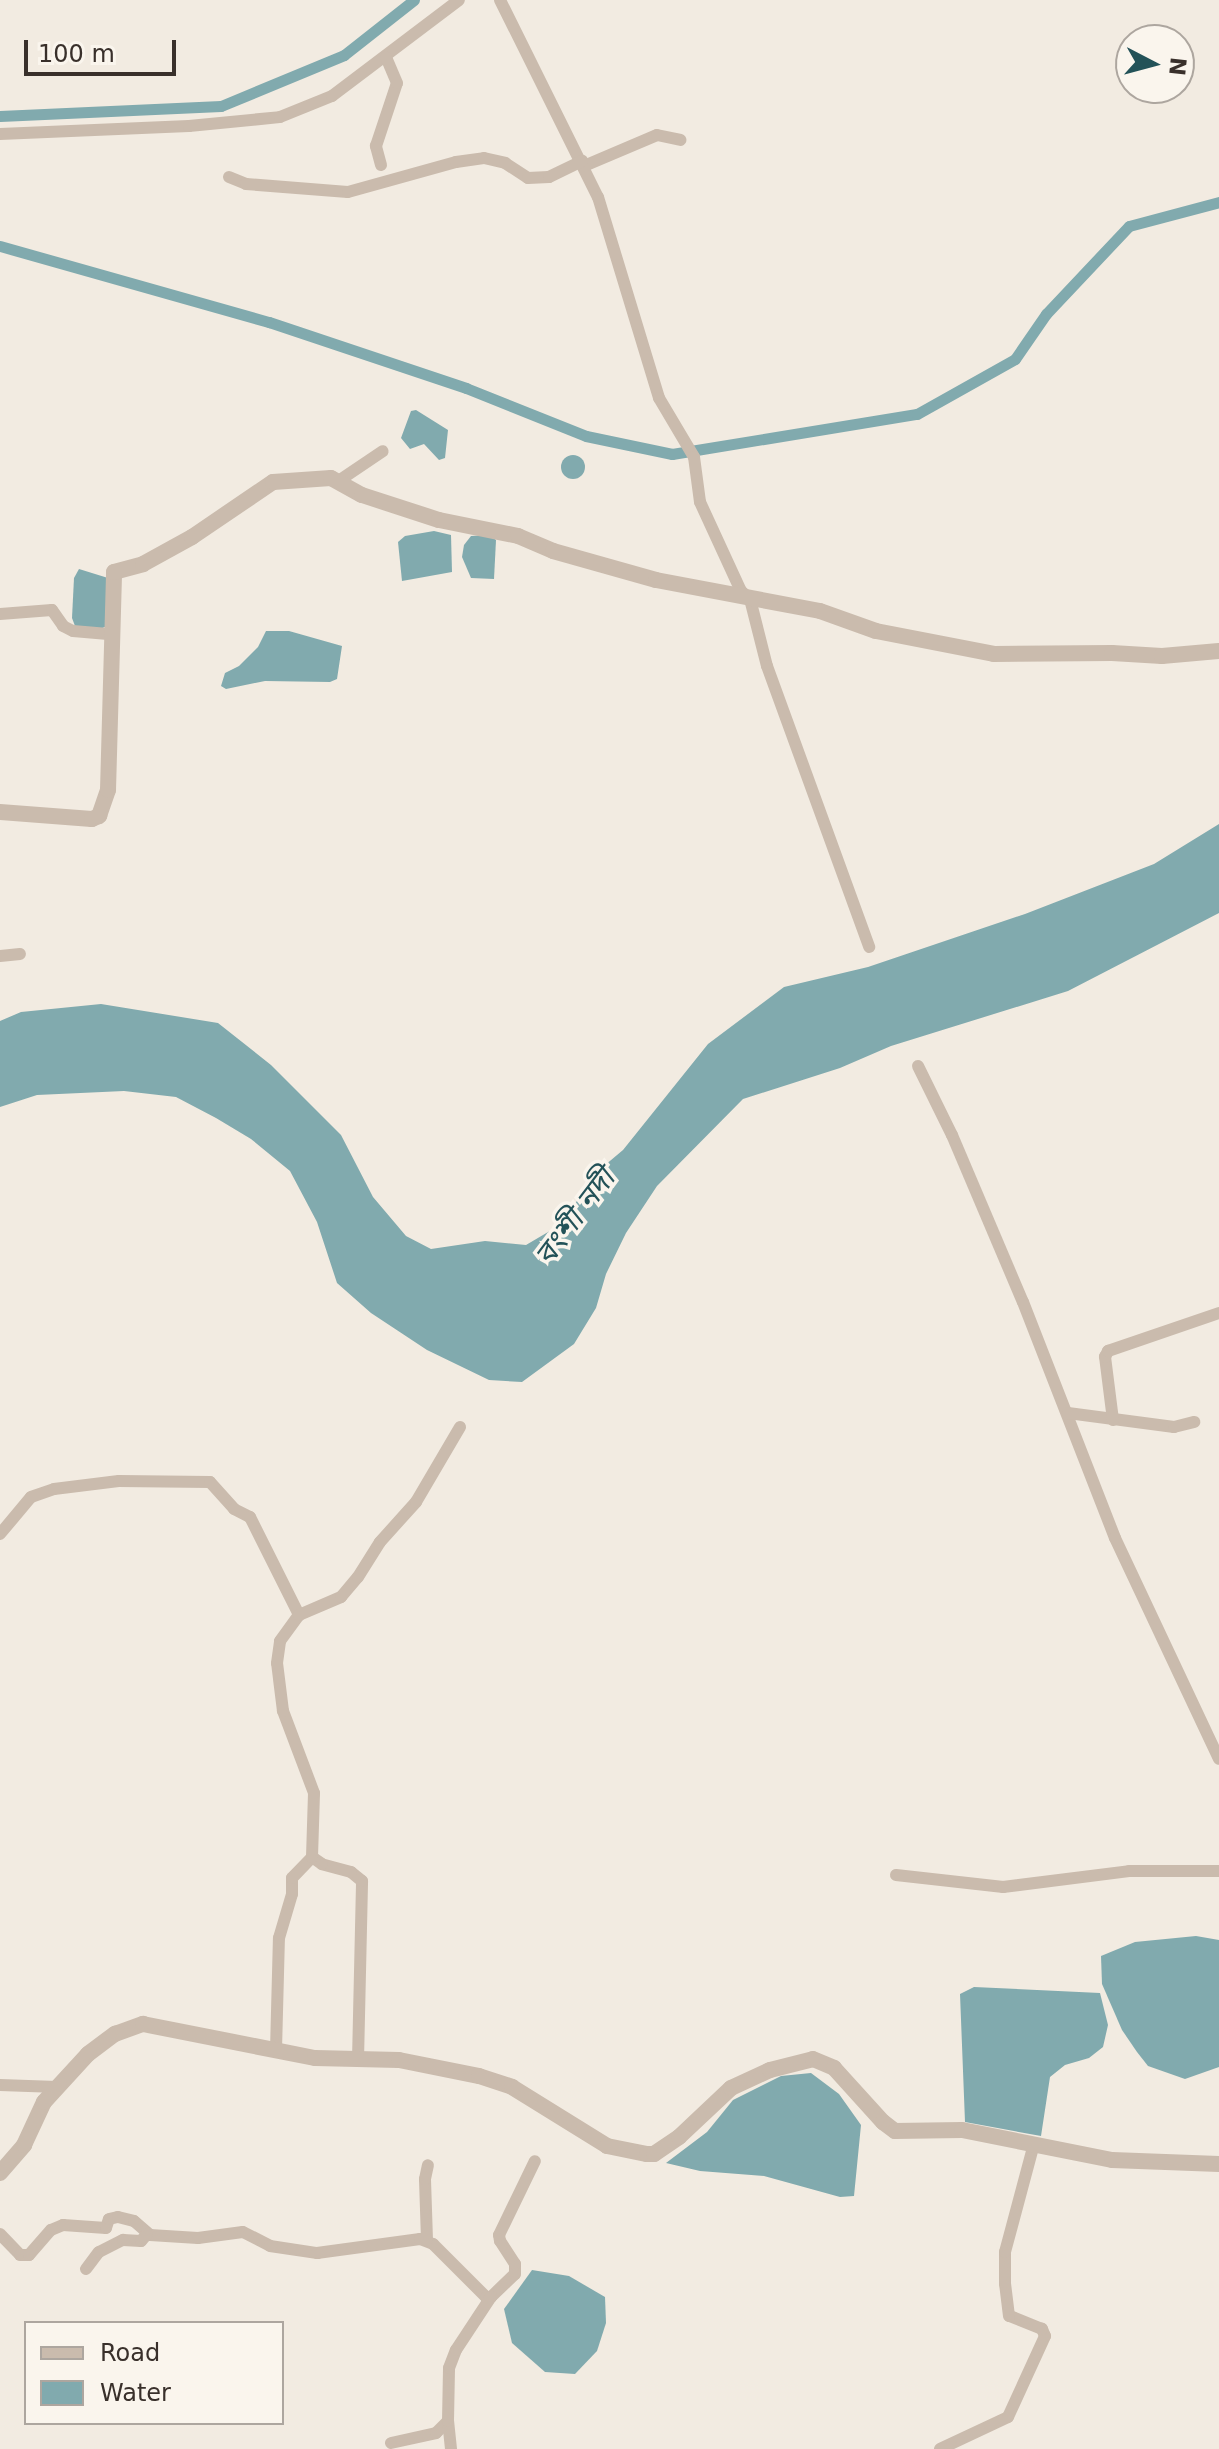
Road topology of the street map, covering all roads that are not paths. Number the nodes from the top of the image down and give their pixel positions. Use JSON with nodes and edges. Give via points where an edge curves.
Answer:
{"nodes":[{"id":1,"x":459,"y":0,"type":"edge"},
{"id":2,"x":500,"y":0,"type":"edge"},
{"id":3,"x":386,"y":57,"type":"junction"},
{"id":4,"x":0,"y":134,"type":"edge"},
{"id":5,"x":680,"y":140,"type":"dead end"},
{"id":6,"x":583,"y":163,"type":"junction"},
{"id":7,"x":381,"y":165,"type":"dead end"},
{"id":8,"x":229,"y":177,"type":"dead end"},
{"id":9,"x":383,"y":451,"type":"dead end"},
{"id":10,"x":337,"y":482,"type":"junction"},
{"id":11,"x":750,"y":599,"type":"junction"},
{"id":12,"x":0,"y":614,"type":"edge"},
{"id":13,"x":111,"y":634,"type":"junction"},
{"id":14,"x":1219,"y":651,"type":"edge"},
{"id":15,"x":0,"y":812,"type":"edge"},
{"id":16,"x":869,"y":947,"type":"dead end"},
{"id":17,"x":20,"y":954,"type":"dead end"},
{"id":18,"x":0,"y":956,"type":"edge"},
{"id":19,"x":918,"y":1066,"type":"dead end"},
{"id":20,"x":1219,"y":1313,"type":"edge"},
{"id":21,"x":1068,"y":1413,"type":"junction"},
{"id":22,"x":1113,"y":1420,"type":"junction"},
{"id":23,"x":1194,"y":1422,"type":"dead end"},
{"id":24,"x":460,"y":1427,"type":"dead end"},
{"id":25,"x":0,"y":1534,"type":"edge"},
{"id":26,"x":299,"y":1615,"type":"junction"},
{"id":27,"x":1219,"y":1759,"type":"edge"},
{"id":28,"x":312,"y":1857,"type":"junction"},
{"id":29,"x":1219,"y":1871,"type":"edge"},
{"id":30,"x":896,"y":1875,"type":"dead end"},
{"id":31,"x":276,"y":2050,"type":"junction"},
{"id":32,"x":358,"y":2060,"type":"junction"},
{"id":33,"x":0,"y":2085,"type":"edge"},
{"id":34,"x":57,"y":2087,"type":"junction"},
{"id":35,"x":1034,"y":2144,"type":"junction"},
{"id":36,"x":535,"y":2161,"type":"dead end"},
{"id":37,"x":1219,"y":2164,"type":"edge"},
{"id":38,"x":428,"y":2165,"type":"dead end"},
{"id":39,"x":0,"y":2173,"type":"edge"},
{"id":40,"x":0,"y":2234,"type":"edge"},
{"id":41,"x":147,"y":2234,"type":"junction"},
{"id":42,"x":427,"y":2240,"type":"junction"},
{"id":43,"x":86,"y":2269,"type":"dead end"},
{"id":44,"x":491,"y":2297,"type":"junction"},
{"id":45,"x":448,"y":2421,"type":"junction"},
{"id":46,"x":391,"y":2443,"type":"dead end"},
{"id":47,"x":451,"y":2449,"type":"edge"},
{"id":48,"x":940,"y":2449,"type":"edge"}],
"edges":[{"from":1,"to":3,"type":"street"},
{"from":2,"to":6,"type":"street"},
{"from":3,"to":4,"type":"street","via":[[332,96],[255,122]]},
{"from":3,"to":7,"type":"street","via":[[397,83],[376,146]]},
{"from":5,"to":6,"type":"street","via":[[657,135]]},
{"from":6,"to":8,"type":"street","via":[[549,177],[528,178],[505,163],[484,158],[348,192],[246,184]]},
{"from":6,"to":11,"type":"street","via":[[659,398],[694,457],[700,502],[741,591]]},
{"from":9,"to":10,"type":"street"},
{"from":10,"to":11,"type":"street","via":[[439,520],[518,536],[656,580]]},
{"from":10,"to":13,"type":"street","via":[[273,482],[192,537],[143,564],[114,572]]},
{"from":11,"to":14,"type":"street","via":[[994,654],[1162,656]]},
{"from":11,"to":16,"type":"street","via":[[767,666]]},
{"from":12,"to":13,"type":"street","via":[[52,610],[73,631]]},
{"from":13,"to":15,"type":"street","via":[[104,808],[92,819]]},
{"from":17,"to":18,"type":"street"},
{"from":19,"to":21,"type":"street"},
{"from":20,"to":22,"type":"street","via":[[1108,1351]]},
{"from":21,"to":22,"type":"street"},
{"from":21,"to":27,"type":"street","via":[[1115,1538]]},
{"from":22,"to":23,"type":"street","via":[[1174,1427]]},
{"from":24,"to":26,"type":"street","via":[[416,1502],[341,1597]]},
{"from":25,"to":26,"type":"street","via":[[31,1497],[54,1489],[119,1481],[210,1482],[234,1509],[250,1517]]},
{"from":26,"to":28,"type":"street","via":[[280,1641],[277,1663],[283,1711],[314,1793]]},
{"from":28,"to":31,"type":"street","via":[[292,1878],[279,1938]]},
{"from":28,"to":32,"type":"street","via":[[362,1881]]},
{"from":29,"to":30,"type":"street","via":[[1129,1871],[1003,1887]]},
{"from":31,"to":32,"type":"street"},
{"from":31,"to":34,"type":"street","via":[[143,2024],[115,2034]]},
{"from":32,"to":35,"type":"street","via":[[426,2063],[479,2076],[512,2087],[607,2146],[647,2154],[679,2137],[731,2088],[813,2059],[834,2068],[895,2131],[962,2130]]},
{"from":33,"to":34,"type":"street"},
{"from":34,"to":39,"type":"street","via":[[24,2145]]},
{"from":35,"to":37,"type":"street","via":[[1112,2160]]},
{"from":35,"to":48,"type":"street","via":[[1008,2240],[1005,2284],[1009,2316],[1042,2329],[1045,2336],[1008,2417]]},
{"from":36,"to":44,"type":"street","via":[[499,2235],[515,2274]]},
{"from":38,"to":42,"type":"street"},
{"from":40,"to":41,"type":"street","via":[[20,2255],[29,2255],[51,2230],[63,2225],[106,2228],[109,2219],[118,2217],[134,2221]]},
{"from":41,"to":42,"type":"street","via":[[198,2238],[243,2232],[270,2246],[317,2253]]},
{"from":41,"to":43,"type":"street","via":[[141,2241],[123,2240],[99,2252]]},
{"from":42,"to":44,"type":"street"},
{"from":44,"to":45,"type":"street","via":[[449,2368]]},
{"from":45,"to":46,"type":"street","via":[[436,2433]]},
{"from":45,"to":47,"type":"street"}]}
